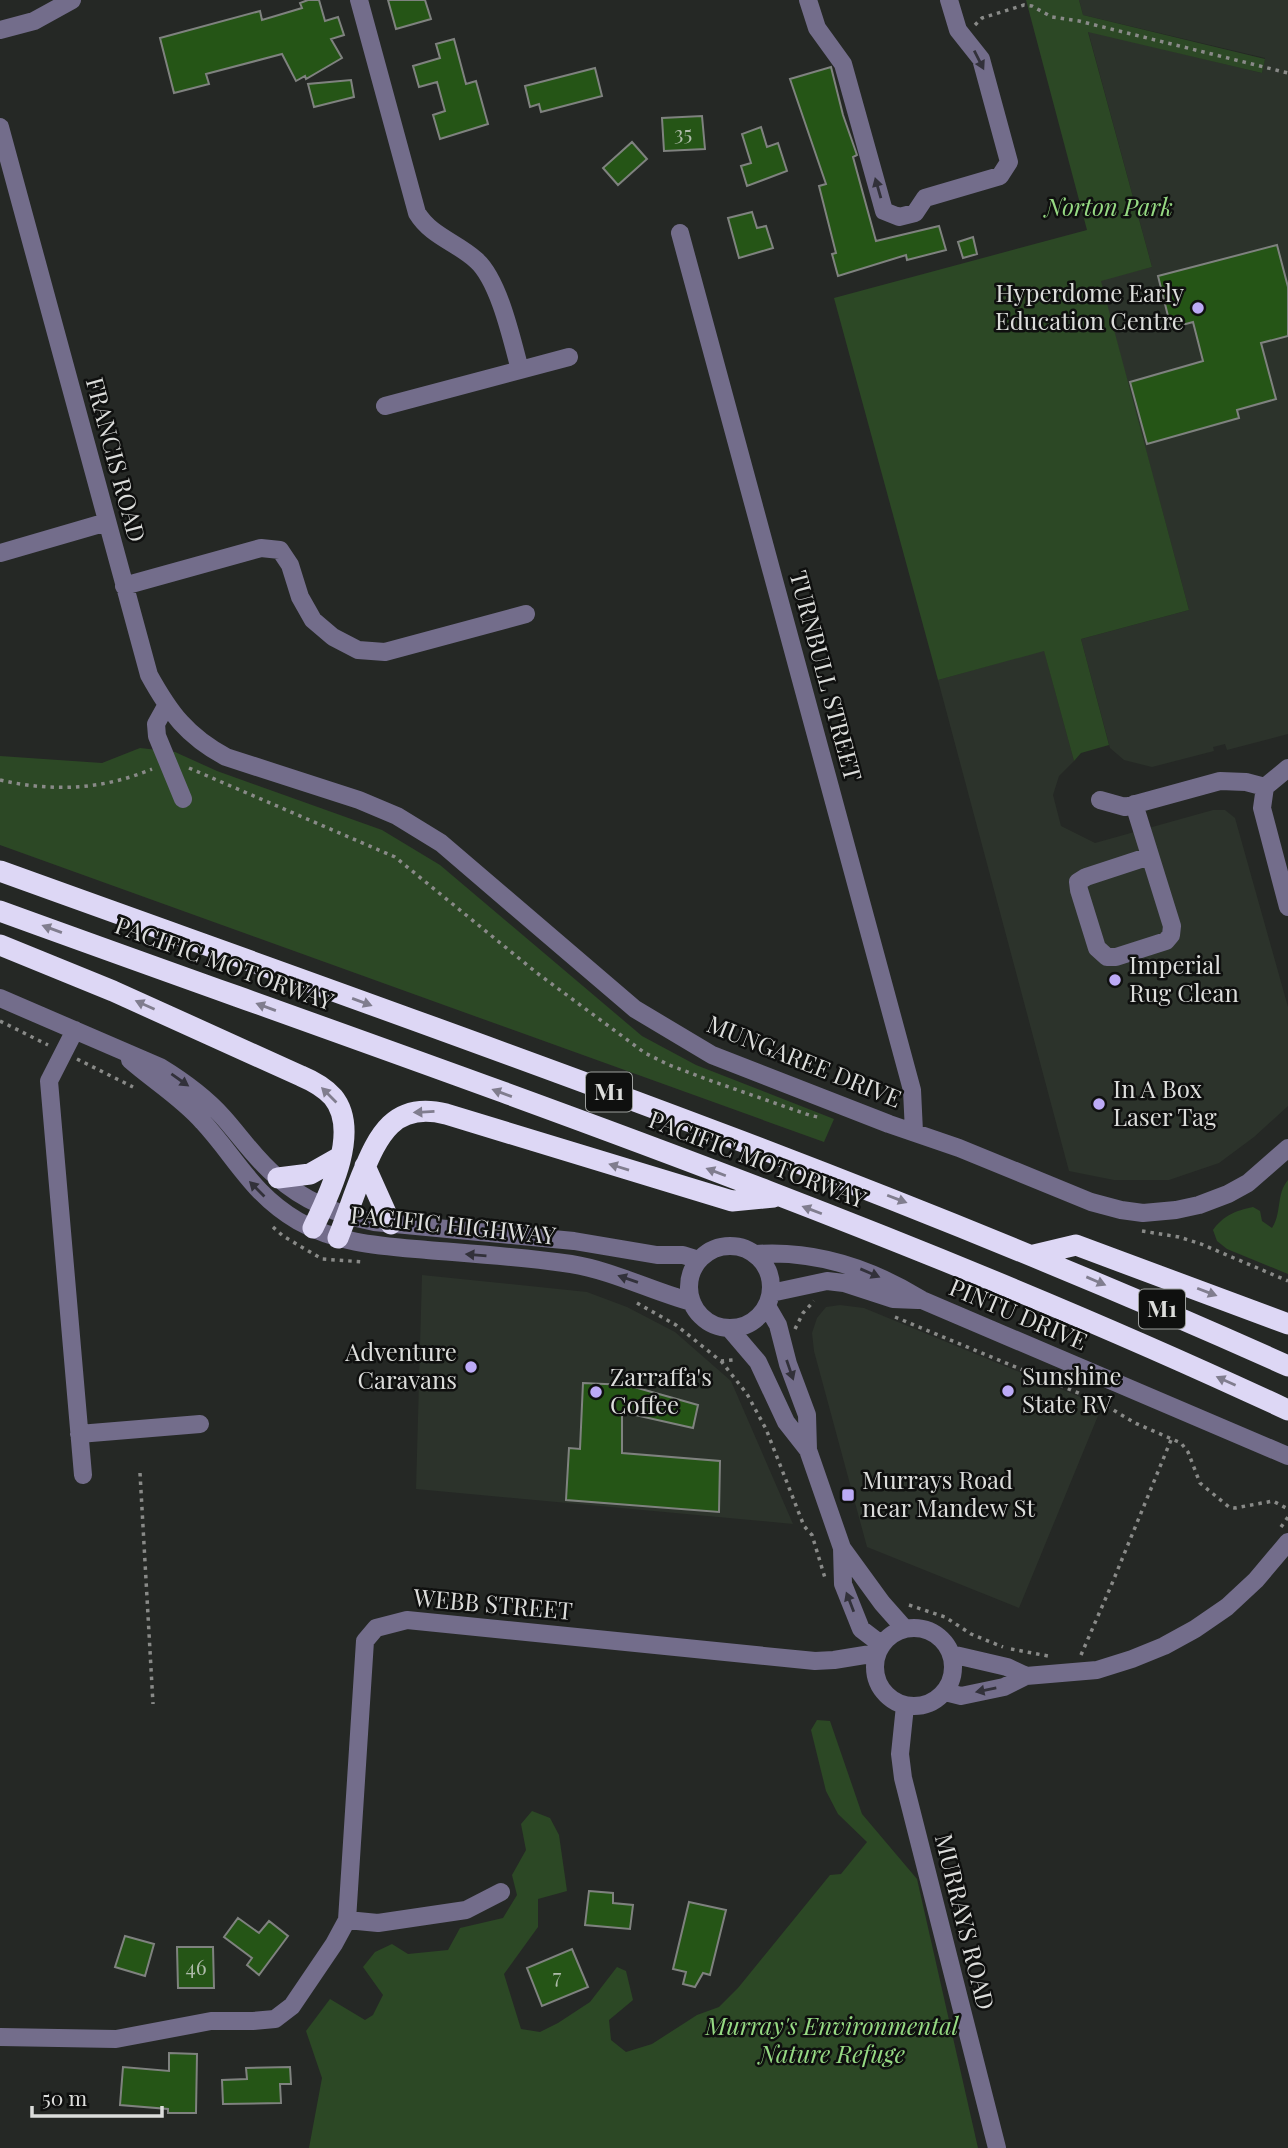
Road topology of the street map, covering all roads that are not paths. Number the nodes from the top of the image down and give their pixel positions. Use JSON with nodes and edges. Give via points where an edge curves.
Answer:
{"nodes":[{"id":1,"x":72,"y":0,"type":"edge"},
{"id":2,"x":359,"y":0,"type":"edge"},
{"id":3,"x":808,"y":0,"type":"edge"},
{"id":4,"x":949,"y":0,"type":"edge"},
{"id":5,"x":0,"y":30,"type":"edge"},
{"id":6,"x":0,"y":127,"type":"edge"},
{"id":7,"x":680,"y":233,"type":"dead end"},
{"id":8,"x":569,"y":357,"type":"dead end"},
{"id":9,"x":520,"y":370,"type":"junction"},
{"id":10,"x":385,"y":406,"type":"dead end"},
{"id":11,"x":107,"y":523,"type":"junction"},
{"id":12,"x":0,"y":553,"type":"edge"},
{"id":13,"x":124,"y":586,"type":"junction"},
{"id":14,"x":526,"y":614,"type":"dead end"},
{"id":15,"x":166,"y":706,"type":"junction"},
{"id":16,"x":1288,"y":768,"type":"edge"},
{"id":17,"x":1265,"y":787,"type":"junction"},
{"id":18,"x":183,"y":799,"type":"dead end"},
{"id":19,"x":1100,"y":800,"type":"dead end"},
{"id":20,"x":1134,"y":804,"type":"junction"},
{"id":21,"x":1150,"y":856,"type":"junction"},
{"id":22,"x":0,"y":871,"type":"edge"},
{"id":23,"x":1288,"y":907,"type":"edge"},
{"id":24,"x":0,"y":911,"type":"edge"},
{"id":25,"x":0,"y":945,"type":"edge"},
{"id":26,"x":0,"y":998,"type":"edge"},
{"id":27,"x":75,"y":1030,"type":"junction"},
{"id":28,"x":119,"y":1051,"type":"junction"},
{"id":29,"x":914,"y":1132,"type":"junction"},
{"id":30,"x":1288,"y":1148,"type":"edge"},
{"id":31,"x":340,"y":1157,"type":"junction"},
{"id":32,"x":365,"y":1166,"type":"junction"},
{"id":33,"x":278,"y":1178,"type":"junction"},
{"id":34,"x":779,"y":1197,"type":"junction"},
{"id":35,"x":324,"y":1206,"type":"junction"},
{"id":36,"x":347,"y":1215,"type":"junction"},
{"id":37,"x":391,"y":1224,"type":"junction"},
{"id":38,"x":313,"y":1228,"type":"junction"},
{"id":39,"x":338,"y":1238,"type":"junction"},
{"id":40,"x":756,"y":1254,"type":"junction"},
{"id":41,"x":1034,"y":1255,"type":"junction"},
{"id":42,"x":699,"y":1260,"type":"junction"},
{"id":43,"x":769,"y":1300,"type":"junction"},
{"id":44,"x":922,"y":1300,"type":"junction"},
{"id":45,"x":692,"y":1302,"type":"junction"},
{"id":46,"x":1288,"y":1324,"type":"edge"},
{"id":47,"x":730,"y":1328,"type":"junction"},
{"id":48,"x":1288,"y":1366,"type":"edge"},
{"id":49,"x":1288,"y":1410,"type":"edge"},
{"id":50,"x":200,"y":1424,"type":"dead end"},
{"id":51,"x":79,"y":1434,"type":"junction"},
{"id":52,"x":808,"y":1450,"type":"junction"},
{"id":53,"x":1288,"y":1456,"type":"edge"},
{"id":54,"x":83,"y":1475,"type":"dead end"},
{"id":55,"x":1288,"y":1542,"type":"edge"},
{"id":56,"x":842,"y":1548,"type":"junction"},
{"id":57,"x":905,"y":1629,"type":"junction"},
{"id":58,"x":880,"y":1649,"type":"junction"},
{"id":59,"x":951,"y":1654,"type":"junction"},
{"id":60,"x":1026,"y":1676,"type":"junction"},
{"id":61,"x":945,"y":1692,"type":"junction"},
{"id":62,"x":905,"y":1706,"type":"junction"},
{"id":63,"x":501,"y":1892,"type":"dead end"},
{"id":64,"x":347,"y":1920,"type":"junction"},
{"id":65,"x":0,"y":2037,"type":"edge"},
{"id":66,"x":997,"y":2148,"type":"edge"}],
"edges":[{"from":1,"to":5,"type":"street","via":[[34,21]]},
{"from":2,"to":9,"type":"street","via":[[417,213],[425,226],[486,271]]},
{"from":4,"to":3,"type":"street","one_way":true,"via":[[958,30],[981,59],[1009,162],[1000,176],[925,198],[915,213],[899,217],[884,211],[843,64],[817,28]]},
{"from":6,"to":11,"type":"street","name":"FRANCIS ROAD"},
{"from":7,"to":29,"type":"street","name":"TURNBULL STREET","via":[[912,1090]]},
{"from":8,"to":9,"type":"street"},
{"from":9,"to":10,"type":"street"},
{"from":11,"to":12,"type":"street"},
{"from":11,"to":13,"type":"street","name":"FRANCIS ROAD"},
{"from":13,"to":14,"type":"street","via":[[261,548],[280,551],[313,620],[358,650],[385,652]]},
{"from":13,"to":15,"type":"street","name":"FRANCIS ROAD","via":[[149,675]]},
{"from":15,"to":18,"type":"street","via":[[156,724],[157,736]]},
{"from":15,"to":29,"type":"street","name":"MUNGAREE DRIVE","via":[[205,746],[226,757],[359,800],[441,843],[635,1009],[712,1055]]},
{"from":16,"to":17,"type":"street"},
{"from":17,"to":20,"type":"street","via":[[1220,781]]},
{"from":17,"to":23,"type":"street","via":[[1262,808]]},
{"from":19,"to":20,"type":"street","via":[[1125,807]]},
{"from":20,"to":21,"type":"street"},
{"from":21,"to":21,"type":"street","via":[[1171,935],[1166,941],[1107,957],[1097,948],[1078,881]]},
{"from":22,"to":41,"type":"highway","name":"PACIFIC MOTORWAY","number":"M1","one_way":true,"via":[[817,1168]]},
{"from":34,"to":24,"type":"highway","name":"PACIFIC MOTORWAY","number":"M1","one_way":true},
{"from":31,"to":25,"type":"highway","one_way":true,"via":[[344,1138],[341,1112],[333,1097],[316,1083],[113,990]]},
{"from":26,"to":27,"type":"street"},
{"from":27,"to":28,"type":"street"},
{"from":27,"to":51,"type":"street","via":[[49,1081]]},
{"from":28,"to":33,"type":"street","name":"PACIFIC HIGHWAY","one_way":true,"via":[[160,1067],[193,1089]]},
{"from":38,"to":28,"type":"street","name":"PACIFIC HIGHWAY","one_way":true,"via":[[264,1196],[193,1111]]},
{"from":29,"to":30,"type":"street","name":"MUNGAREE DRIVE","via":[[1101,1205],[1143,1213],[1187,1208],[1219,1198],[1248,1183]]},
{"from":31,"to":33,"type":"highway","via":[[310,1174]]},
{"from":31,"to":35,"type":"highway"},
{"from":34,"to":32,"type":"highway","one_way":true,"via":[[732,1201],[428,1110],[406,1115],[386,1128]]},
{"from":32,"to":36,"type":"highway"},
{"from":32,"to":37,"type":"highway"},
{"from":33,"to":35,"type":"street","name":"PACIFIC HIGHWAY"},
{"from":49,"to":34,"type":"highway","name":"PACIFIC MOTORWAY","number":"M1","one_way":true,"via":[[1064,1311]]},
{"from":35,"to":36,"type":"street","name":"PACIFIC HIGHWAY"},
{"from":35,"to":38,"type":"highway"},
{"from":36,"to":37,"type":"street","name":"PACIFIC HIGHWAY"},
{"from":36,"to":39,"type":"highway"},
{"from":37,"to":42,"type":"street","name":"PACIFIC HIGHWAY","via":[[573,1241]]},
{"from":38,"to":39,"type":"street","name":"PACIFIC HIGHWAY"},
{"from":45,"to":39,"type":"street","name":"PACIFIC HIGHWAY","one_way":true,"via":[[584,1266]]},
{"from":40,"to":42,"type":"street","via":[[720,1247]]},
{"from":40,"to":43,"type":"street","via":[[769,1272]]},
{"from":40,"to":44,"type":"street","name":"PINTU DRIVE","one_way":true,"via":[[785,1252],[845,1264]]},
{"from":41,"to":46,"type":"highway","one_way":true,"via":[[1076,1245]]},
{"from":41,"to":48,"type":"highway","name":"PACIFIC MOTORWAY","number":"M1","one_way":true},
{"from":42,"to":45,"type":"street","via":[[690,1280]]},
{"from":43,"to":44,"type":"street","name":"PINTU DRIVE","via":[[827,1281],[893,1299]]},
{"from":43,"to":47,"type":"street","via":[[751,1322]]},
{"from":43,"to":52,"type":"street","one_way":true,"via":[[807,1415]]},
{"from":44,"to":53,"type":"street","name":"PINTU DRIVE"},
{"from":45,"to":47,"type":"street","via":[[707,1321]]},
{"from":47,"to":52,"type":"street","via":[[758,1362],[786,1422]]},
{"from":50,"to":51,"type":"street"},
{"from":51,"to":54,"type":"street"},
{"from":52,"to":56,"type":"street"},
{"from":55,"to":60,"type":"street","via":[[1266,1569],[1213,1617],[1164,1646],[1097,1670]]},
{"from":56,"to":57,"type":"street"},
{"from":58,"to":56,"type":"street","one_way":true,"via":[[861,1629],[852,1609],[843,1584]]},
{"from":57,"to":58,"type":"street","via":[[888,1638]]},
{"from":57,"to":59,"type":"street","via":[[938,1636]]},
{"from":58,"to":62,"type":"street","via":[[877,1679],[883,1691]]},
{"from":58,"to":64,"type":"street","name":"WEBB STREET","via":[[815,1661],[407,1620],[376,1628],[365,1641]]},
{"from":59,"to":60,"type":"street"},
{"from":59,"to":61,"type":"street","via":[[951,1680]]},
{"from":60,"to":61,"type":"street","one_way":true,"via":[[1004,1687],[961,1696]]},
{"from":61,"to":62,"type":"street","via":[[927,1704]]},
{"from":62,"to":66,"type":"street","name":"MURRAYS ROAD","via":[[900,1754],[903,1778]]},
{"from":63,"to":64,"type":"street","via":[[466,1910],[377,1923]]},
{"from":64,"to":65,"type":"street","name":"WEBB STREET","via":[[292,2007],[275,2019],[211,2021],[116,2039]]}]}
